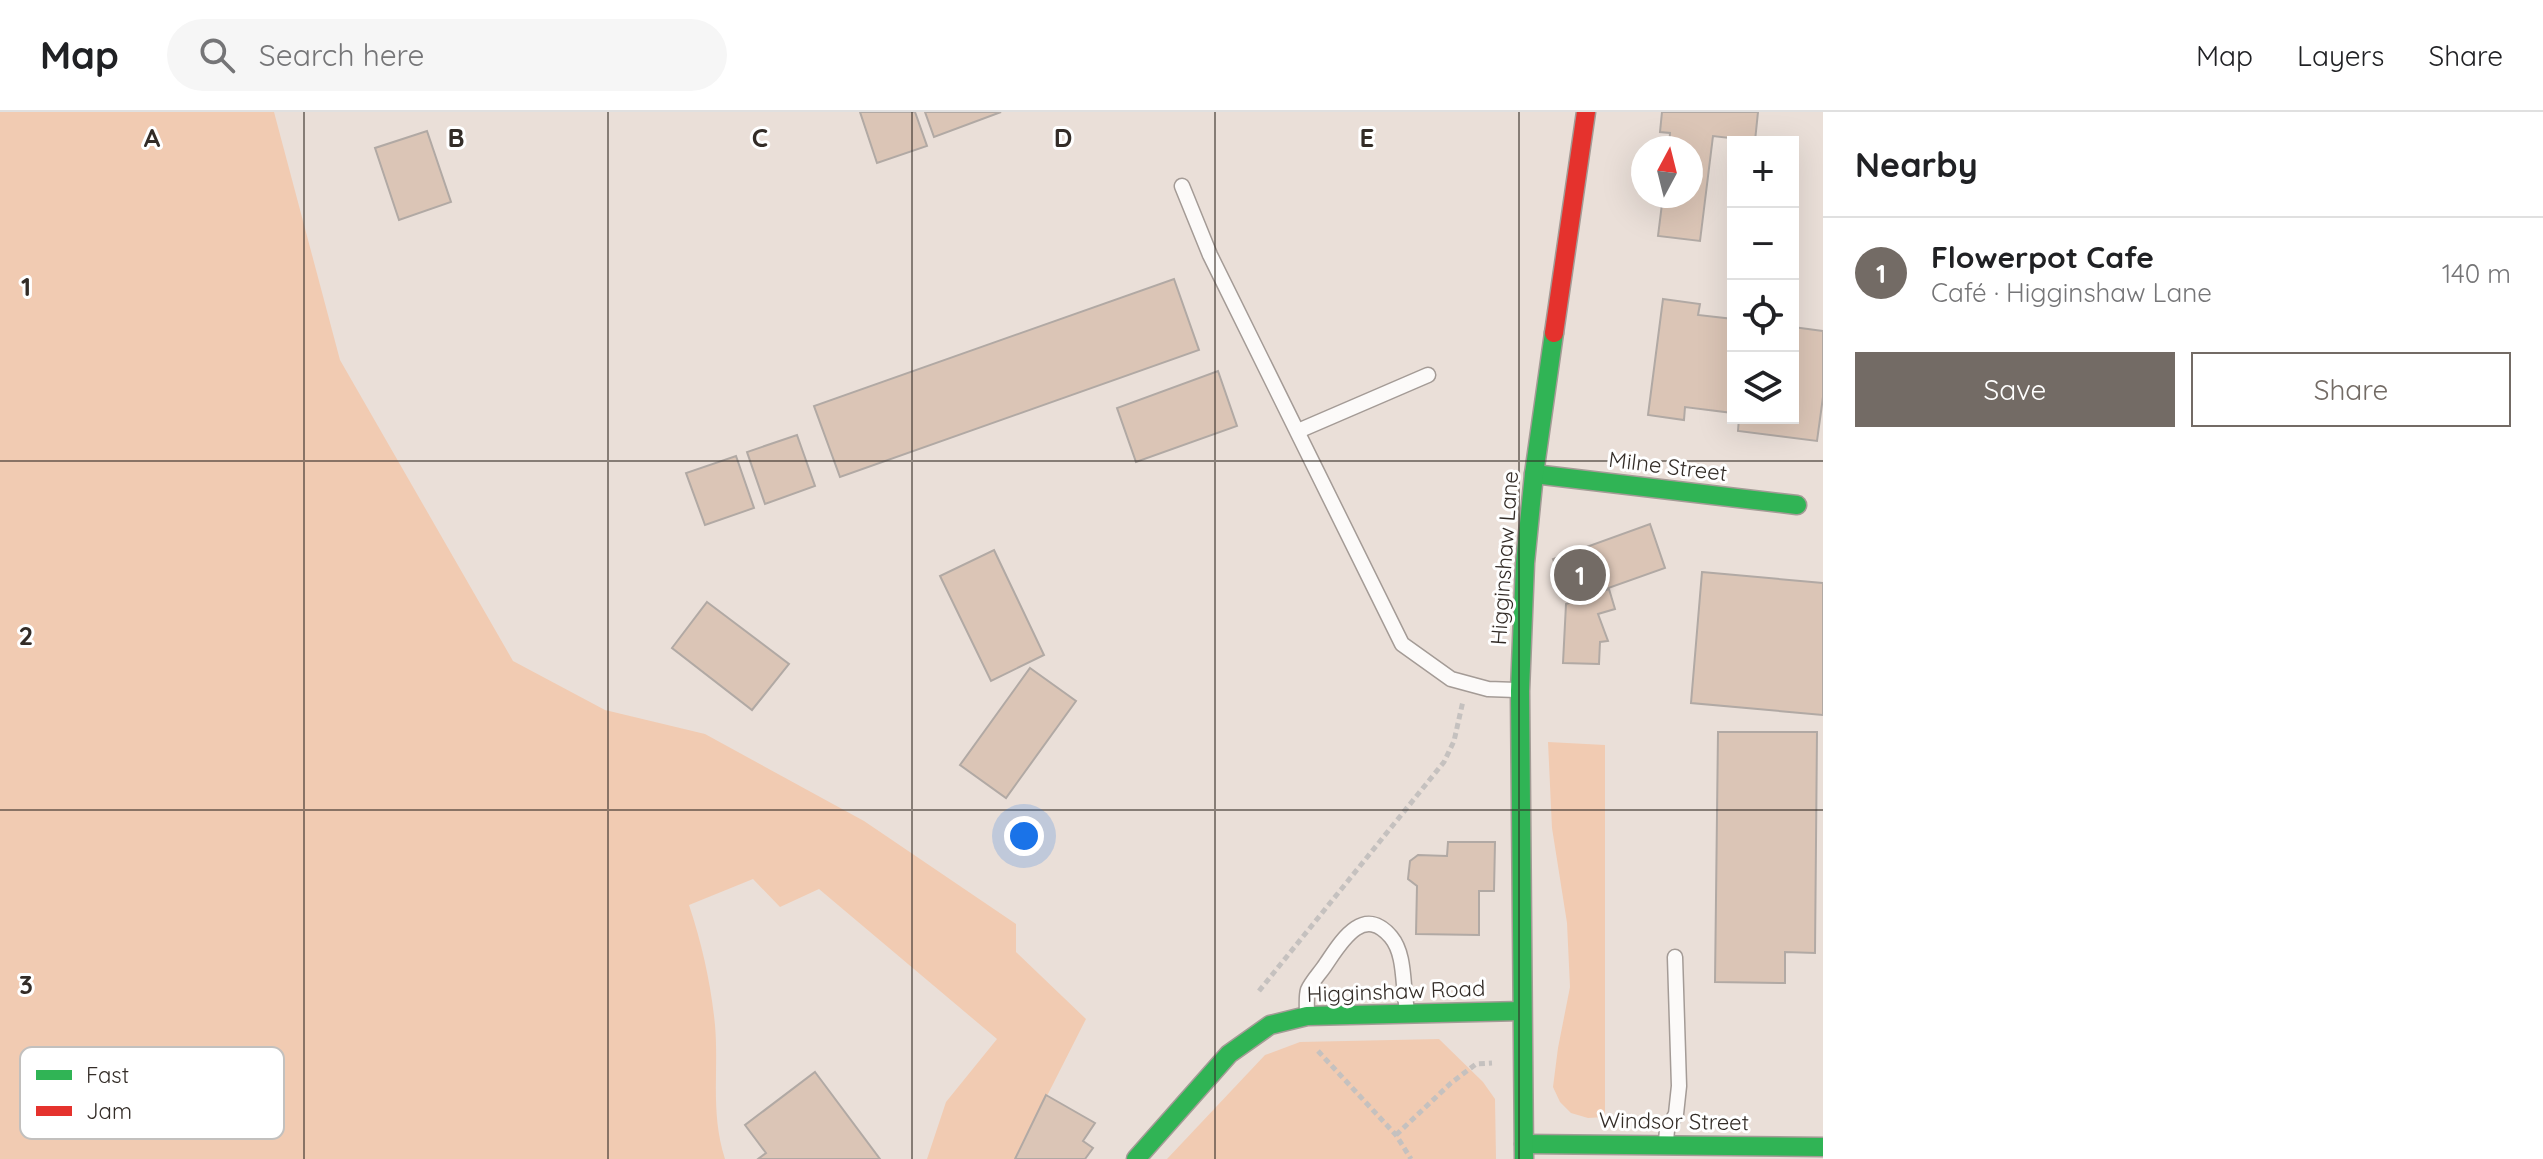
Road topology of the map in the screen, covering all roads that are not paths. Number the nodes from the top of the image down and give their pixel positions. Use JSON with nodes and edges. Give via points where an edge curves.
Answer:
{"nodes":[{"id":1,"x":1586,"y":112,"type":"edge"},
{"id":2,"x":1182,"y":186,"type":"dead end"},
{"id":3,"x":1428,"y":375,"type":"dead end"},
{"id":4,"x":1298,"y":431,"type":"junction"},
{"id":5,"x":1534,"y":474,"type":"junction"},
{"id":6,"x":1803,"y":506,"type":"dead end"},
{"id":7,"x":1520,"y":691,"type":"junction"},
{"id":8,"x":1675,"y":957,"type":"dead end"},
{"id":9,"x":1522,"y":1011,"type":"junction"},
{"id":10,"x":1409,"y":1013,"type":"junction"},
{"id":11,"x":1298,"y":1018,"type":"junction"},
{"id":12,"x":1823,"y":1147,"type":"edge"},
{"id":13,"x":1524,"y":1152,"type":"edge"},
{"id":14,"x":1666,"y":1152,"type":"edge"},
{"id":15,"x":1136,"y":1159,"type":"edge"}],
"edges":[{"from":1,"to":5,"type":"main road","name":"Higginshaw Lane"},
{"from":2,"to":4,"type":"lane","via":[[1210,255]]},
{"from":3,"to":4,"type":"lane"},
{"from":4,"to":7,"type":"lane","via":[[1402,644],[1451,679]]},
{"from":5,"to":6,"type":"main road","name":"Milne Street"},
{"from":5,"to":7,"type":"main road","name":"Higginshaw Lane"},
{"from":7,"to":9,"type":"main road","name":"Higginshaw Lane"},
{"from":8,"to":14,"type":"lane","via":[[1679,1086]]},
{"from":9,"to":10,"type":"main road","name":"Higginshaw Road"},
{"from":9,"to":13,"type":"main road","name":"Higginshaw Lane"},
{"from":10,"to":11,"type":"main road","name":"Higginshaw Road"},
{"from":10,"to":11,"type":"lane","via":[[1400,953],[1393,938],[1372,924],[1346,934],[1308,991]]},
{"from":11,"to":15,"type":"main road","name":"Higginshaw Road","via":[[1270,1025],[1229,1054]]},
{"from":12,"to":14,"type":"main road","name":"Windsor Street"},
{"from":13,"to":14,"type":"main road","name":"Windsor Street"}]}
